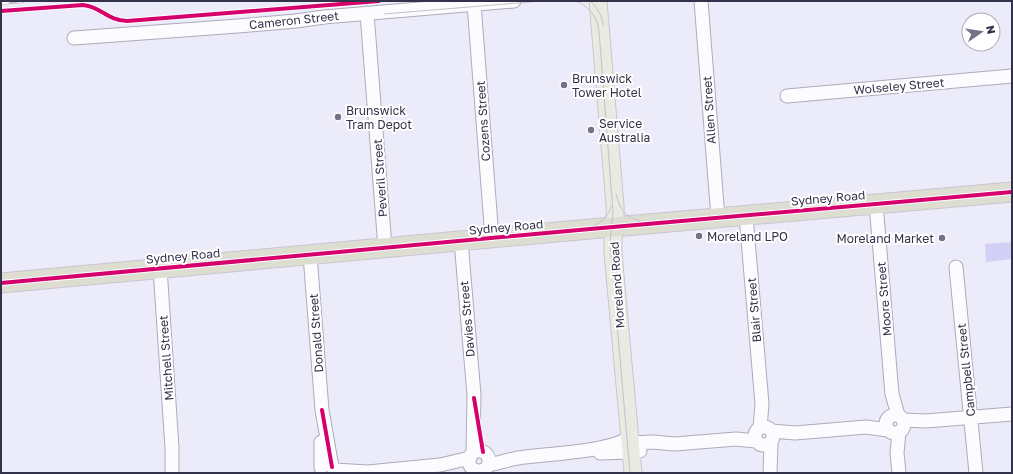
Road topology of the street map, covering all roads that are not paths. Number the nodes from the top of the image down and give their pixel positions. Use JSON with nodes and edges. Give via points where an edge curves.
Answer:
{"nodes":[{"id":1,"x":514,"y":1,"type":"edge"},
{"id":2,"x":598,"y":1,"type":"edge"},
{"id":3,"x":701,"y":1,"type":"edge"},
{"id":4,"x":474,"y":4,"type":"junction"},
{"id":5,"x":367,"y":13,"type":"junction"},
{"id":6,"x":74,"y":38,"type":"dead end"},
{"id":7,"x":1012,"y":76,"type":"edge"},
{"id":8,"x":787,"y":96,"type":"dead end"},
{"id":9,"x":1012,"y":192,"type":"edge"},
{"id":10,"x":876,"y":204,"type":"junction"},
{"id":11,"x":746,"y":216,"type":"junction"},
{"id":12,"x":718,"y":218,"type":"junction"},
{"id":13,"x":614,"y":228,"type":"junction"},
{"id":14,"x":492,"y":238,"type":"junction"},
{"id":15,"x":461,"y":241,"type":"junction"},
{"id":16,"x":385,"y":248,"type":"junction"},
{"id":17,"x":310,"y":255,"type":"junction"},
{"id":18,"x":956,"y":267,"type":"dead end"},
{"id":19,"x":160,"y":268,"type":"junction"},
{"id":20,"x":1,"y":283,"type":"edge"},
{"id":21,"x":1012,"y":414,"type":"edge"},
{"id":22,"x":971,"y":418,"type":"junction"},
{"id":23,"x":895,"y":424,"type":"junction"},
{"id":24,"x":764,"y":436,"type":"junction"},
{"id":25,"x":630,"y":444,"type":"junction"},
{"id":26,"x":172,"y":448,"type":"junction"},
{"id":27,"x":479,"y":464,"type":"edge"},
{"id":28,"x":324,"y":471,"type":"edge"},
{"id":29,"x":365,"y":472,"type":"edge"},
{"id":30,"x":172,"y":473,"type":"edge"},
{"id":31,"x":178,"y":473,"type":"edge"},
{"id":32,"x":632,"y":473,"type":"edge"},
{"id":33,"x":765,"y":473,"type":"edge"},
{"id":34,"x":770,"y":473,"type":"edge"},
{"id":35,"x":899,"y":473,"type":"edge"},
{"id":36,"x":976,"y":473,"type":"edge"}],
"edges":[{"from":1,"to":4,"type":"street","name":"Cameron Street"},
{"from":2,"to":13,"type":"main road","name":"Moreland Road","via":[[614,194]]},
{"from":3,"to":12,"type":"street","name":"Allen Street"},
{"from":4,"to":5,"type":"street","name":"Cameron Street"},
{"from":4,"to":14,"type":"street","name":"Cozens Street"},
{"from":5,"to":6,"type":"street","name":"Cameron Street"},
{"from":5,"to":16,"type":"street","name":"Peveril Street"},
{"from":7,"to":8,"type":"street","name":"Wolseley Street"},
{"from":9,"to":10,"type":"highway","name":"Sydney Road"},
{"from":10,"to":11,"type":"highway","name":"Sydney Road"},
{"from":10,"to":23,"type":"street","name":"Moore Street"},
{"from":11,"to":12,"type":"highway","name":"Sydney Road"},
{"from":11,"to":24,"type":"street","name":"Blair Street"},
{"from":12,"to":13,"type":"highway","name":"Sydney Road"},
{"from":13,"to":14,"type":"highway","name":"Sydney Road"},
{"from":13,"to":25,"type":"main road","name":"Moreland Road","via":[[613,253]]},
{"from":14,"to":15,"type":"highway","name":"Sydney Road"},
{"from":15,"to":16,"type":"highway","name":"Sydney Road"},
{"from":15,"to":27,"type":"street","name":"Davies Street"},
{"from":16,"to":17,"type":"highway","name":"Sydney Road"},
{"from":17,"to":19,"type":"highway","name":"Sydney Road"},
{"from":17,"to":28,"type":"street","name":"Donald Street"},
{"from":18,"to":22,"type":"street","name":"Campbell Street"},
{"from":19,"to":20,"type":"highway","name":"Sydney Road"},
{"from":19,"to":26,"type":"street","name":"Mitchell Street"},
{"from":21,"to":22,"type":"street"},
{"from":22,"to":23,"type":"street"},
{"from":22,"to":36,"type":"street","name":"Campbell Street"},
{"from":23,"to":24,"type":"street"},
{"from":23,"to":35,"type":"street","name":"Moore Street"},
{"from":24,"to":25,"type":"street","via":[[675,444]]},
{"from":24,"to":33,"type":"street","name":"Blair Street","via":[[762,454]]},
{"from":24,"to":34,"type":"street","name":"Blair Street","via":[[770,452]]},
{"from":25,"to":27,"type":"street","via":[[625,440],[607,447]]},
{"from":25,"to":32,"type":"main road","name":"Moreland Road"},
{"from":26,"to":30,"type":"street","name":"Mitchell Street"},
{"from":26,"to":31,"type":"street","name":"Mitchell Street"},
{"from":27,"to":29,"type":"street"},
{"from":28,"to":29,"type":"street"}]}
